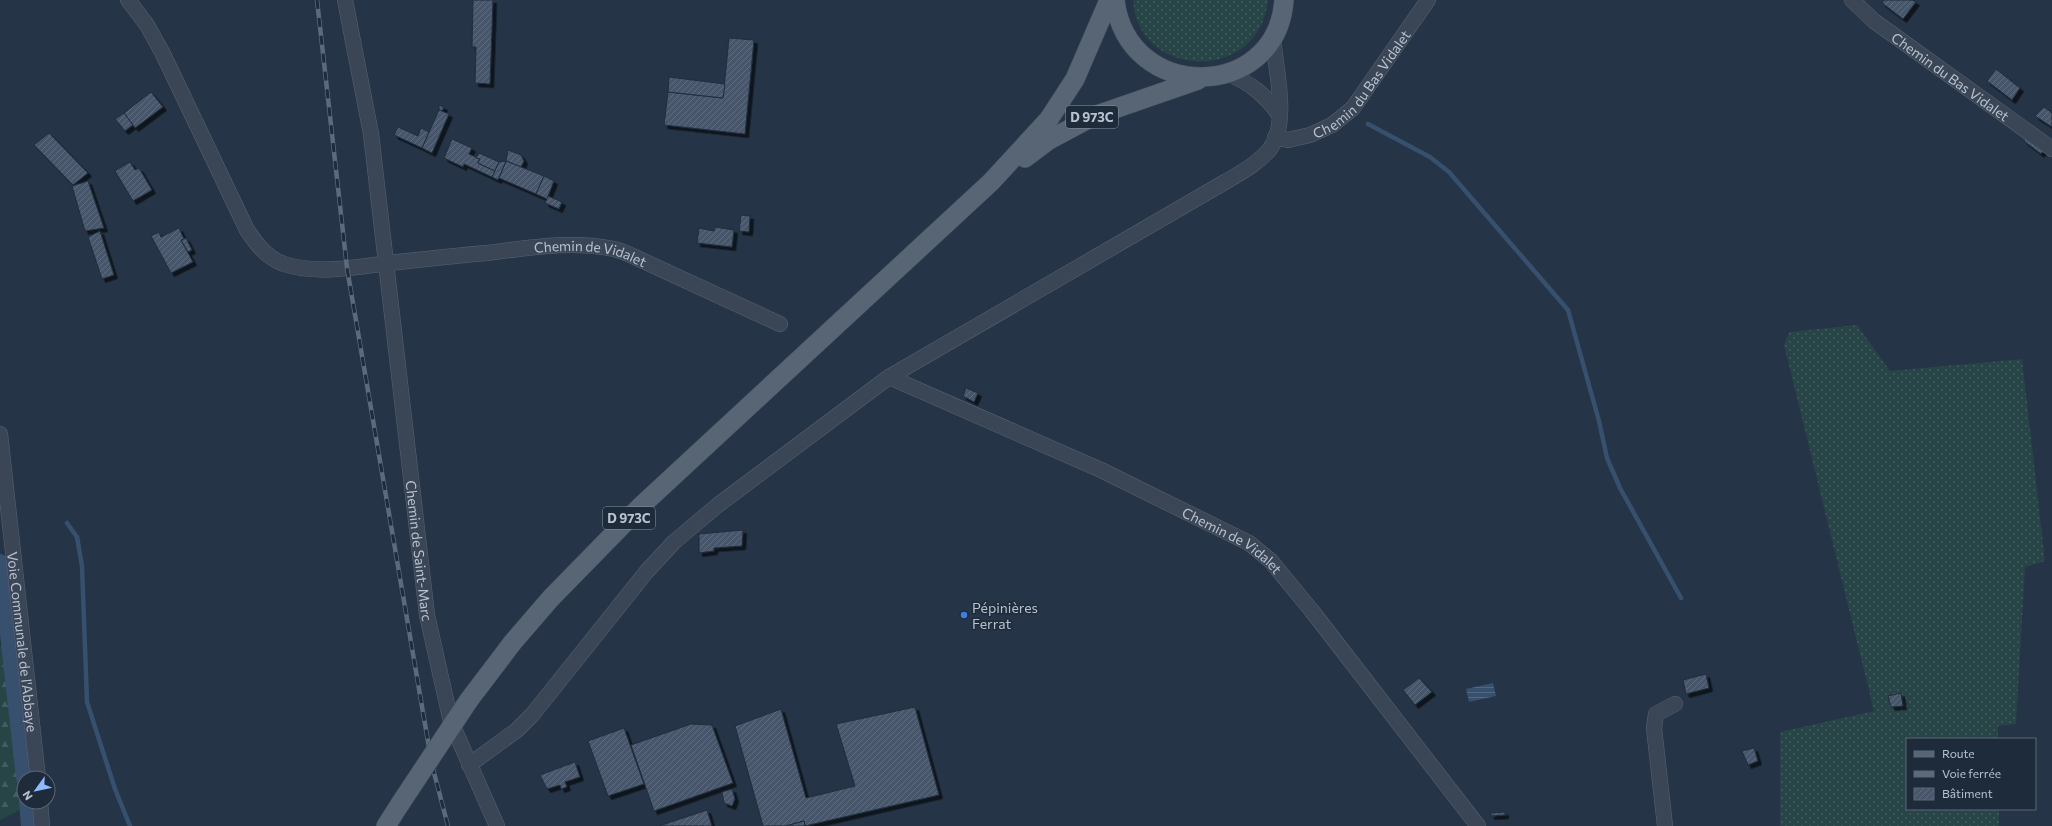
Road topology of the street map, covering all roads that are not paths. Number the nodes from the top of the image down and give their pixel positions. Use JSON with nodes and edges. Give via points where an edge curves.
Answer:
{"nodes":[{"id":1,"x":128,"y":0,"type":"edge"},
{"id":2,"x":345,"y":0,"type":"edge"},
{"id":3,"x":1109,"y":0,"type":"edge"},
{"id":4,"x":1115,"y":0,"type":"edge"},
{"id":5,"x":1428,"y":0,"type":"edge"},
{"id":6,"x":1852,"y":0,"type":"edge"},
{"id":7,"x":1287,"y":4,"type":"edge"},
{"id":8,"x":1273,"y":37,"type":"junction"},
{"id":9,"x":1227,"y":73,"type":"junction"},
{"id":10,"x":1205,"y":78,"type":"junction"},
{"id":11,"x":1280,"y":116,"type":"junction"},
{"id":12,"x":1275,"y":137,"type":"junction"},
{"id":13,"x":2052,"y":149,"type":"edge"},
{"id":14,"x":991,"y":182,"type":"junction"},
{"id":15,"x":387,"y":264,"type":"junction"},
{"id":16,"x":780,"y":324,"type":"dead end"},
{"id":17,"x":890,"y":377,"type":"junction"},
{"id":18,"x":0,"y":434,"type":"edge"},
{"id":19,"x":1675,"y":704,"type":"dead end"},
{"id":20,"x":469,"y":765,"type":"junction"},
{"id":21,"x":37,"y":770,"type":"edge"},
{"id":22,"x":41,"y":810,"type":"edge"},
{"id":23,"x":42,"y":826,"type":"edge"},
{"id":24,"x":386,"y":826,"type":"edge"},
{"id":25,"x":498,"y":826,"type":"edge"},
{"id":26,"x":1478,"y":826,"type":"edge"},
{"id":27,"x":1665,"y":826,"type":"edge"}],
"edges":[{"from":1,"to":15,"type":"street","name":"Chemin de Vidalet","via":[[147,25],[247,230],[264,253],[285,264],[305,268],[347,268]]},
{"from":2,"to":15,"type":"street","name":"Chemin de Saint-Marc","via":[[371,134]]},
{"from":3,"to":14,"type":"main road","number":"D 973C","via":[[1075,79],[1049,120]]},
{"from":4,"to":10,"type":"main road","via":[[1117,16],[1130,42],[1150,62],[1176,75]]},
{"from":5,"to":12,"type":"street","name":"Chemin du Bas Vidalet","via":[[1353,108],[1332,125],[1310,135],[1288,140]]},
{"from":6,"to":13,"type":"street","name":"Chemin du Bas Vidalet","via":[[1874,21]]},
{"from":7,"to":8,"type":"main road"},
{"from":8,"to":9,"type":"main road","via":[[1261,52],[1245,65]]},
{"from":8,"to":11,"type":"street"},
{"from":9,"to":10,"type":"main road"},
{"from":9,"to":11,"type":"street","via":[[1247,82],[1262,94]]},
{"from":10,"to":14,"type":"main road","number":"D 973C","via":[[1094,116],[1050,140]]},
{"from":11,"to":12,"type":"street"},
{"from":12,"to":17,"type":"street","via":[[1261,158],[1241,173]]},
{"from":14,"to":24,"type":"main road","number":"D 973C","bridge":true,"via":[[641,506],[551,598],[513,642],[469,700]]},
{"from":15,"to":16,"type":"street","name":"Chemin de Vidalet","via":[[539,247],[599,246],[616,249]]},
{"from":15,"to":20,"type":"street","name":"Chemin de Saint-Marc","via":[[427,614],[451,722]]},
{"from":17,"to":20,"type":"street","via":[[718,505],[674,542],[647,571],[532,715],[517,730]]},
{"from":17,"to":26,"type":"street","name":"Chemin de Vidalet","via":[[1101,470],[1249,543],[1271,561],[1312,611]]},
{"from":18,"to":21,"type":"street","name":"Voie Communale de l'Abbaye"},
{"from":19,"to":27,"type":"street","via":[[1656,714],[1654,728]]},
{"from":20,"to":25,"type":"street","name":"Chemin de Saint-Marc"},
{"from":22,"to":23,"type":"street"}]}
